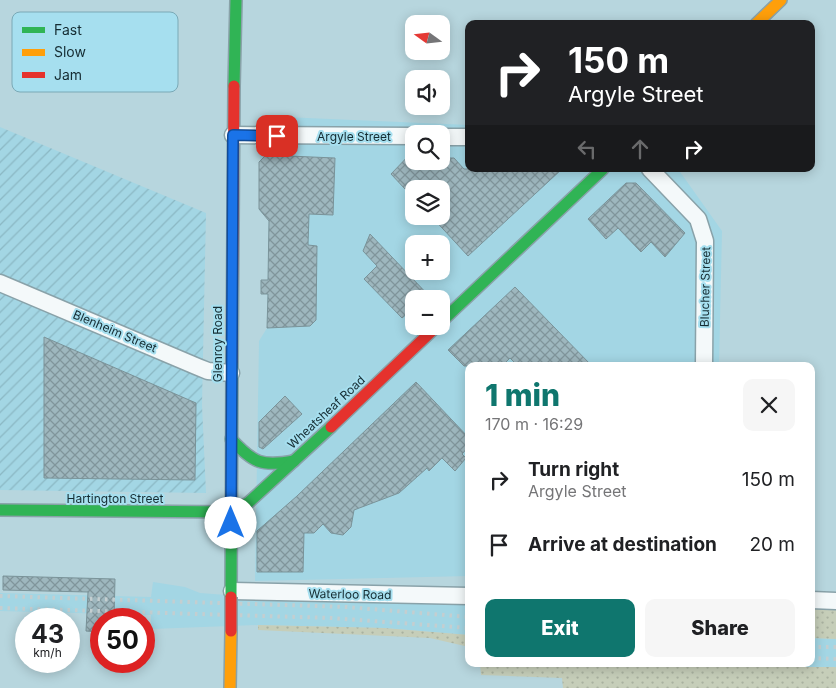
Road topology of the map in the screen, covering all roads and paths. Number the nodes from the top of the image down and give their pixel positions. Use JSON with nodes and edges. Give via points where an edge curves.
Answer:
{"nodes":[{"id":1,"x":236,"y":0,"type":"edge"},
{"id":2,"x":781,"y":0,"type":"edge"},
{"id":3,"x":760,"y":20,"type":"edge"},
{"id":4,"x":233,"y":135,"type":"junction"},
{"id":5,"x":405,"y":136,"type":"edge"},
{"id":6,"x":450,"y":137,"type":"edge"},
{"id":7,"x":465,"y":137,"type":"edge"},
{"id":8,"x":600,"y":172,"type":"edge"},
{"id":9,"x":653,"y":172,"type":"edge"},
{"id":10,"x":0,"y":283,"type":"edge"},
{"id":11,"x":450,"y":314,"type":"edge"},
{"id":12,"x":427,"y":335,"type":"edge"},
{"id":13,"x":704,"y":362,"type":"edge"},
{"id":14,"x":231,"y":373,"type":"junction"},
{"id":15,"x":231,"y":439,"type":"junction"},
{"id":16,"x":294,"y":461,"type":"junction"},
{"id":17,"x":0,"y":510,"type":"edge"},
{"id":18,"x":230,"y":512,"type":"junction"},
{"id":19,"x":232,"y":594,"type":"junction"},
{"id":20,"x":465,"y":596,"type":"edge"},
{"id":21,"x":815,"y":600,"type":"edge"},
{"id":22,"x":836,"y":601,"type":"edge"},
{"id":23,"x":230,"y":688,"type":"edge"}],
"edges":[{"from":1,"to":4,"type":"street","name":"Glenroy Road"},
{"from":2,"to":3,"type":"street"},
{"from":4,"to":5,"type":"street","name":"Argyle Street"},
{"from":4,"to":14,"type":"street","name":"Glenroy Road"},
{"from":6,"to":7,"type":"street"},
{"from":8,"to":11,"type":"street"},
{"from":9,"to":13,"type":"street","name":"Blucher Street","via":[[702,226],[705,241]]},
{"from":10,"to":14,"type":"street","name":"Blenheim Street","via":[[208,371]]},
{"from":12,"to":16,"type":"street","name":"Wheatsheaf Road"},
{"from":14,"to":15,"type":"street","name":"Glenroy Road"},
{"from":15,"to":16,"type":"street","via":[[258,464],[272,466]]},
{"from":15,"to":18,"type":"street","name":"Glenroy Road"},
{"from":16,"to":18,"type":"street","name":"Wheatsheaf Road","via":[[248,503]]},
{"from":17,"to":18,"type":"street","name":"Hartington Street"},
{"from":18,"to":19,"type":"street","name":"Glenroy Road"},
{"from":19,"to":20,"type":"street","name":"Waterloo Road"},
{"from":19,"to":23,"type":"street","name":"Glenroy Road","bridge":true},
{"from":21,"to":22,"type":"street"}]}
